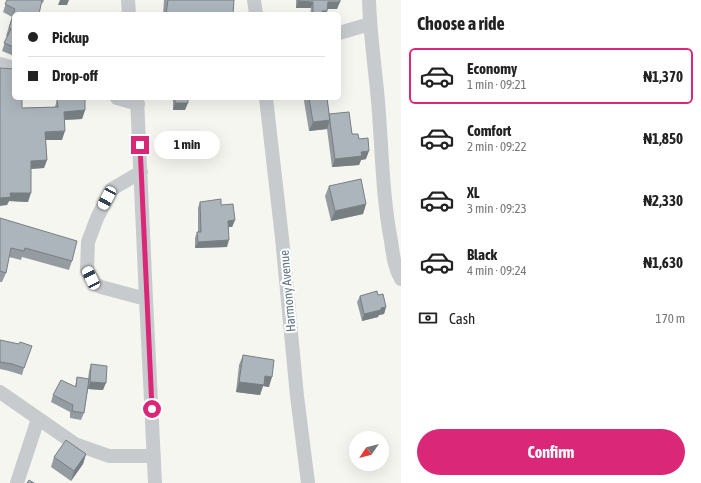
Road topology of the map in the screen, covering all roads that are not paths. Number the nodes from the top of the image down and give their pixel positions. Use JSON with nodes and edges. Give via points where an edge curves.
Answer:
{"nodes":[{"id":1,"x":128,"y":0,"type":"edge"},
{"id":2,"x":254,"y":0,"type":"edge"},
{"id":3,"x":369,"y":0,"type":"edge"},
{"id":4,"x":130,"y":12,"type":"edge"},
{"id":5,"x":256,"y":12,"type":"edge"},
{"id":6,"x":370,"y":24,"type":"junction"},
{"id":7,"x":341,"y":33,"type":"edge"},
{"id":8,"x":0,"y":64,"type":"edge"},
{"id":9,"x":12,"y":67,"type":"edge"},
{"id":10,"x":266,"y":100,"type":"edge"},
{"id":11,"x":138,"y":101,"type":"edge"},
{"id":12,"x":141,"y":172,"type":"junction"},
{"id":13,"x":401,"y":279,"type":"edge"},
{"id":14,"x":146,"y":298,"type":"junction"},
{"id":15,"x":0,"y":392,"type":"edge"},
{"id":16,"x":38,"y":419,"type":"junction"},
{"id":17,"x":154,"y":456,"type":"junction"},
{"id":18,"x":17,"y":483,"type":"edge"},
{"id":19,"x":155,"y":483,"type":"edge"},
{"id":20,"x":308,"y":483,"type":"edge"}],
"edges":[{"from":1,"to":4,"type":"street"},
{"from":2,"to":5,"type":"street"},
{"from":3,"to":6,"type":"street"},
{"from":6,"to":7,"type":"street"},
{"from":6,"to":13,"type":"street","via":[[387,220],[396,270]]},
{"from":8,"to":9,"type":"street"},
{"from":10,"to":20,"type":"street","name":"Harmony Avenue"},
{"from":11,"to":12,"type":"street"},
{"from":12,"to":14,"type":"street"},
{"from":12,"to":14,"type":"street","via":[[112,189],[88,242],[87,270],[95,284],[101,287]]},
{"from":14,"to":17,"type":"street"},
{"from":15,"to":16,"type":"street"},
{"from":16,"to":17,"type":"street","via":[[75,444],[109,456]]},
{"from":16,"to":18,"type":"street"},
{"from":17,"to":19,"type":"street"}]}
